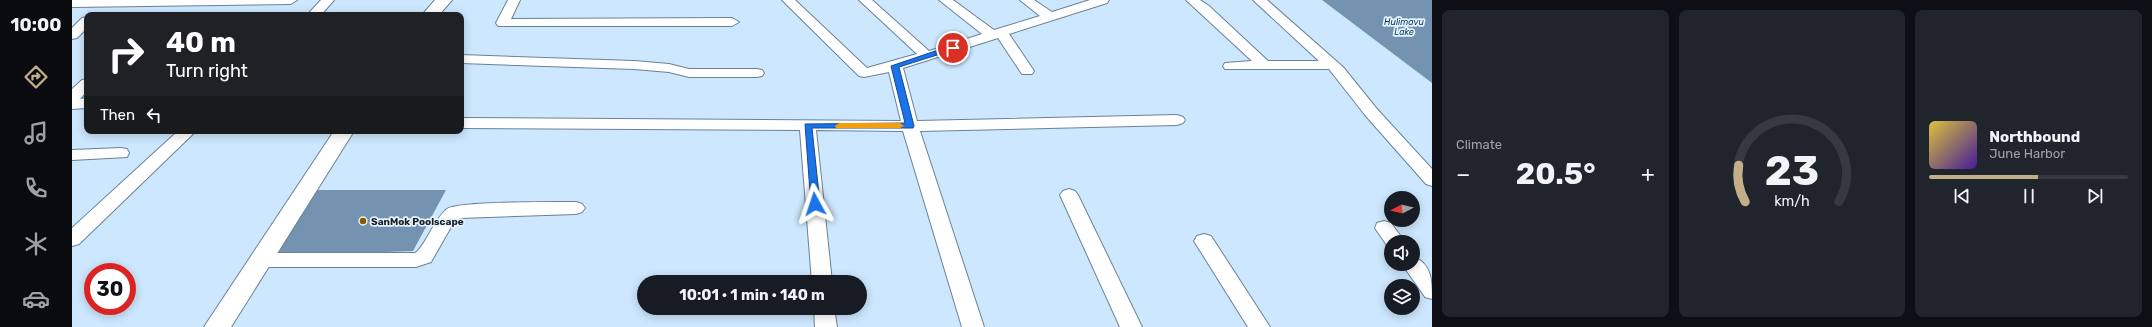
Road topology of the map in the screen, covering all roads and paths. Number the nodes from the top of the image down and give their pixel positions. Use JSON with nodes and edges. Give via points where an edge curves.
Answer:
{"nodes":[{"id":1,"x":291,"y":0,"type":"edge"},
{"id":2,"x":328,"y":0,"type":"edge"},
{"id":3,"x":444,"y":0,"type":"edge"},
{"id":4,"x":514,"y":0,"type":"edge"},
{"id":5,"x":788,"y":0,"type":"edge"},
{"id":6,"x":865,"y":0,"type":"edge"},
{"id":7,"x":945,"y":0,"type":"edge"},
{"id":8,"x":1026,"y":0,"type":"edge"},
{"id":9,"x":1103,"y":0,"type":"edge"},
{"id":10,"x":1192,"y":0,"type":"edge"},
{"id":11,"x":1259,"y":0,"type":"edge"},
{"id":12,"x":108,"y":2,"type":"junction"},
{"id":13,"x":72,"y":3,"type":"edge"},
{"id":14,"x":97,"y":12,"type":"edge"},
{"id":15,"x":317,"y":12,"type":"edge"},
{"id":16,"x":433,"y":12,"type":"edge"},
{"id":17,"x":1051,"y":17,"type":"junction"},
{"id":18,"x":732,"y":22,"type":"dead end"},
{"id":19,"x":84,"y":24,"type":"edge"},
{"id":20,"x":997,"y":34,"type":"junction"},
{"id":21,"x":72,"y":35,"type":"edge"},
{"id":22,"x":927,"y":56,"type":"junction"},
{"id":23,"x":464,"y":60,"type":"edge"},
{"id":24,"x":1333,"y":65,"type":"junction"},
{"id":25,"x":895,"y":66,"type":"junction"},
{"id":26,"x":1230,"y":66,"type":"dead end"},
{"id":27,"x":1265,"y":66,"type":"junction"},
{"id":28,"x":1027,"y":71,"type":"dead end"},
{"id":29,"x":756,"y":73,"type":"dead end"},
{"id":30,"x":84,"y":86,"type":"edge"},
{"id":31,"x":72,"y":98,"type":"edge"},
{"id":32,"x":72,"y":104,"type":"edge"},
{"id":33,"x":84,"y":104,"type":"edge"},
{"id":34,"x":1177,"y":120,"type":"dead end"},
{"id":35,"x":464,"y":123,"type":"edge"},
{"id":36,"x":808,"y":126,"type":"junction"},
{"id":37,"x":910,"y":126,"type":"junction"},
{"id":38,"x":185,"y":134,"type":"edge"},
{"id":39,"x":342,"y":134,"type":"edge"},
{"id":40,"x":121,"y":153,"type":"dead end"},
{"id":41,"x":72,"y":156,"type":"edge"},
{"id":42,"x":1432,"y":180,"type":"edge"},
{"id":43,"x":1069,"y":195,"type":"dead end"},
{"id":44,"x":576,"y":208,"type":"dead end"},
{"id":45,"x":80,"y":225,"type":"edge"},
{"id":46,"x":72,"y":239,"type":"edge"},
{"id":47,"x":1204,"y":241,"type":"dead end"},
{"id":48,"x":260,"y":260,"type":"junction"},
{"id":49,"x":1417,"y":271,"type":"edge"},
{"id":50,"x":821,"y":275,"type":"edge"},
{"id":51,"x":1432,"y":291,"type":"edge"},
{"id":52,"x":825,"y":315,"type":"edge"},
{"id":53,"x":217,"y":327,"type":"edge"},
{"id":54,"x":826,"y":327,"type":"edge"},
{"id":55,"x":973,"y":327,"type":"edge"},
{"id":56,"x":1131,"y":327,"type":"edge"},
{"id":57,"x":1259,"y":327,"type":"edge"}],
"edges":[{"from":1,"to":12,"type":"street"},
{"from":2,"to":15,"type":"street"},
{"from":3,"to":16,"type":"street"},
{"from":4,"to":18,"type":"street","via":[[503,23]]},
{"from":5,"to":25,"type":"street","via":[[864,72]]},
{"from":6,"to":22,"type":"street"},
{"from":7,"to":20,"type":"street"},
{"from":8,"to":17,"type":"street"},
{"from":9,"to":17,"type":"street"},
{"from":10,"to":27,"type":"street"},
{"from":11,"to":24,"type":"street"},
{"from":12,"to":13,"type":"street"},
{"from":12,"to":14,"type":"street"},
{"from":17,"to":20,"type":"street"},
{"from":19,"to":21,"type":"street"},
{"from":20,"to":22,"type":"street"},
{"from":20,"to":28,"type":"street"},
{"from":22,"to":25,"type":"street"},
{"from":23,"to":29,"type":"street","via":[[634,65],[689,72]]},
{"from":24,"to":27,"type":"street"},
{"from":24,"to":42,"type":"street"},
{"from":25,"to":37,"type":"street"},
{"from":26,"to":27,"type":"street"},
{"from":30,"to":31,"type":"street"},
{"from":32,"to":33,"type":"street"},
{"from":34,"to":37,"type":"street"},
{"from":35,"to":36,"type":"street"},
{"from":36,"to":37,"type":"street"},
{"from":36,"to":50,"type":"street"},
{"from":37,"to":55,"type":"street"},
{"from":38,"to":45,"type":"street"},
{"from":39,"to":48,"type":"street"},
{"from":40,"to":41,"type":"street"},
{"from":43,"to":56,"type":"street"},
{"from":44,"to":48,"type":"street","via":[[455,212],[444,223],[424,257],[416,260]]},
{"from":45,"to":46,"type":"street"},
{"from":47,"to":57,"type":"street"},
{"from":48,"to":53,"type":"street"},
{"from":49,"to":51,"type":"street"},
{"from":52,"to":54,"type":"street"}]}
